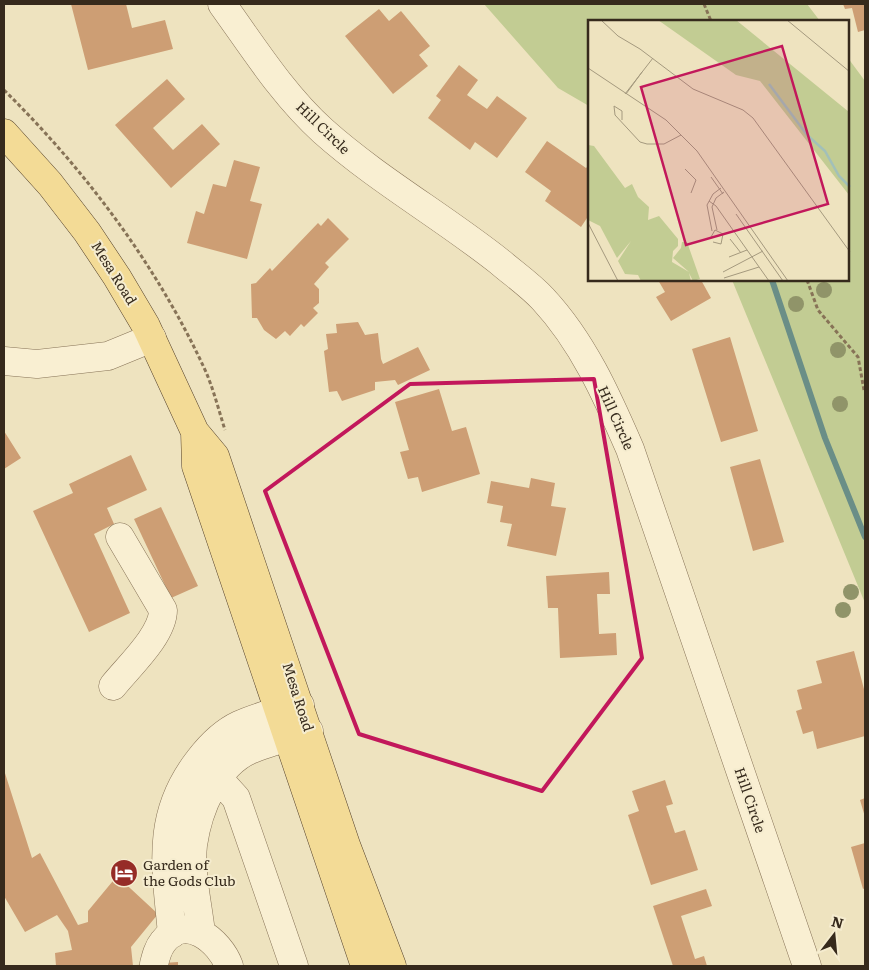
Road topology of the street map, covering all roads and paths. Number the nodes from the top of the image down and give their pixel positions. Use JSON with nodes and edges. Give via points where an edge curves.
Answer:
{"nodes":[{"id":1,"x":222,"y":4,"type":"edge"},
{"id":2,"x":704,"y":4,"type":"edge"},
{"id":3,"x":712,"y":20,"type":"edge"},
{"id":4,"x":4,"y":133,"type":"edge"},
{"id":5,"x":807,"y":281,"type":"edge"},
{"id":6,"x":152,"y":338,"type":"junction"},
{"id":7,"x":4,"y":361,"type":"edge"},
{"id":8,"x":864,"y":390,"type":"edge"},
{"id":9,"x":120,"y":537,"type":"dead end"},
{"id":10,"x":113,"y":686,"type":"dead end"},
{"id":11,"x":289,"y":708,"type":"junction"},
{"id":12,"x":298,"y":734,"type":"junction"},
{"id":13,"x":200,"y":759,"type":"junction"},
{"id":14,"x":218,"y":778,"type":"junction"},
{"id":15,"x":165,"y":856,"type":"junction"},
{"id":16,"x":193,"y":856,"type":"junction"},
{"id":17,"x":201,"y":933,"type":"junction"},
{"id":18,"x":172,"y":934,"type":"junction"},
{"id":19,"x":154,"y":964,"type":"dead end"},
{"id":20,"x":229,"y":966,"type":"edge"},
{"id":21,"x":294,"y":966,"type":"edge"},
{"id":22,"x":365,"y":966,"type":"edge"},
{"id":23,"x":392,"y":966,"type":"edge"},
{"id":24,"x":807,"y":966,"type":"edge"}],
"edges":[{"from":1,"to":24,"type":"street","name":"Hill Circle","via":[[260,57],[321,130],[517,276],[554,312],[588,360],[630,449]]},
{"from":2,"to":3,"type":"path"},
{"from":4,"to":6,"type":"main road","name":"Mesa Road","via":[[87,232],[118,277]]},
{"from":5,"to":8,"type":"path","via":[[818,310],[858,357]]},
{"from":6,"to":7,"type":"street","via":[[108,356],[37,364]]},
{"from":6,"to":11,"type":"main road","name":"Mesa Road","via":[[195,432],[196,466]]},
{"from":9,"to":10,"type":"street","via":[[163,610],[163,617],[154,635]]},
{"from":11,"to":12,"type":"main road","name":"Mesa Road"},
{"from":11,"to":13,"type":"street","via":[[238,725]]},
{"from":12,"to":14,"type":"street","via":[[249,750]]},
{"from":12,"to":22,"type":"main road","name":"Mesa Road"},
{"from":12,"to":23,"type":"main road","name":"Mesa Road","via":[[346,845]]},
{"from":13,"to":14,"type":"street"},
{"from":13,"to":15,"type":"street","via":[[176,797],[167,830]]},
{"from":14,"to":16,"type":"street","via":[[201,814]]},
{"from":14,"to":21,"type":"street","via":[[236,798]]},
{"from":15,"to":16,"type":"street"},
{"from":15,"to":18,"type":"street"},
{"from":16,"to":17,"type":"street"},
{"from":17,"to":18,"type":"street","via":[[189,930]]},
{"from":17,"to":20,"type":"street","via":[[219,947]]},
{"from":18,"to":19,"type":"street","via":[[164,941]]}]}
